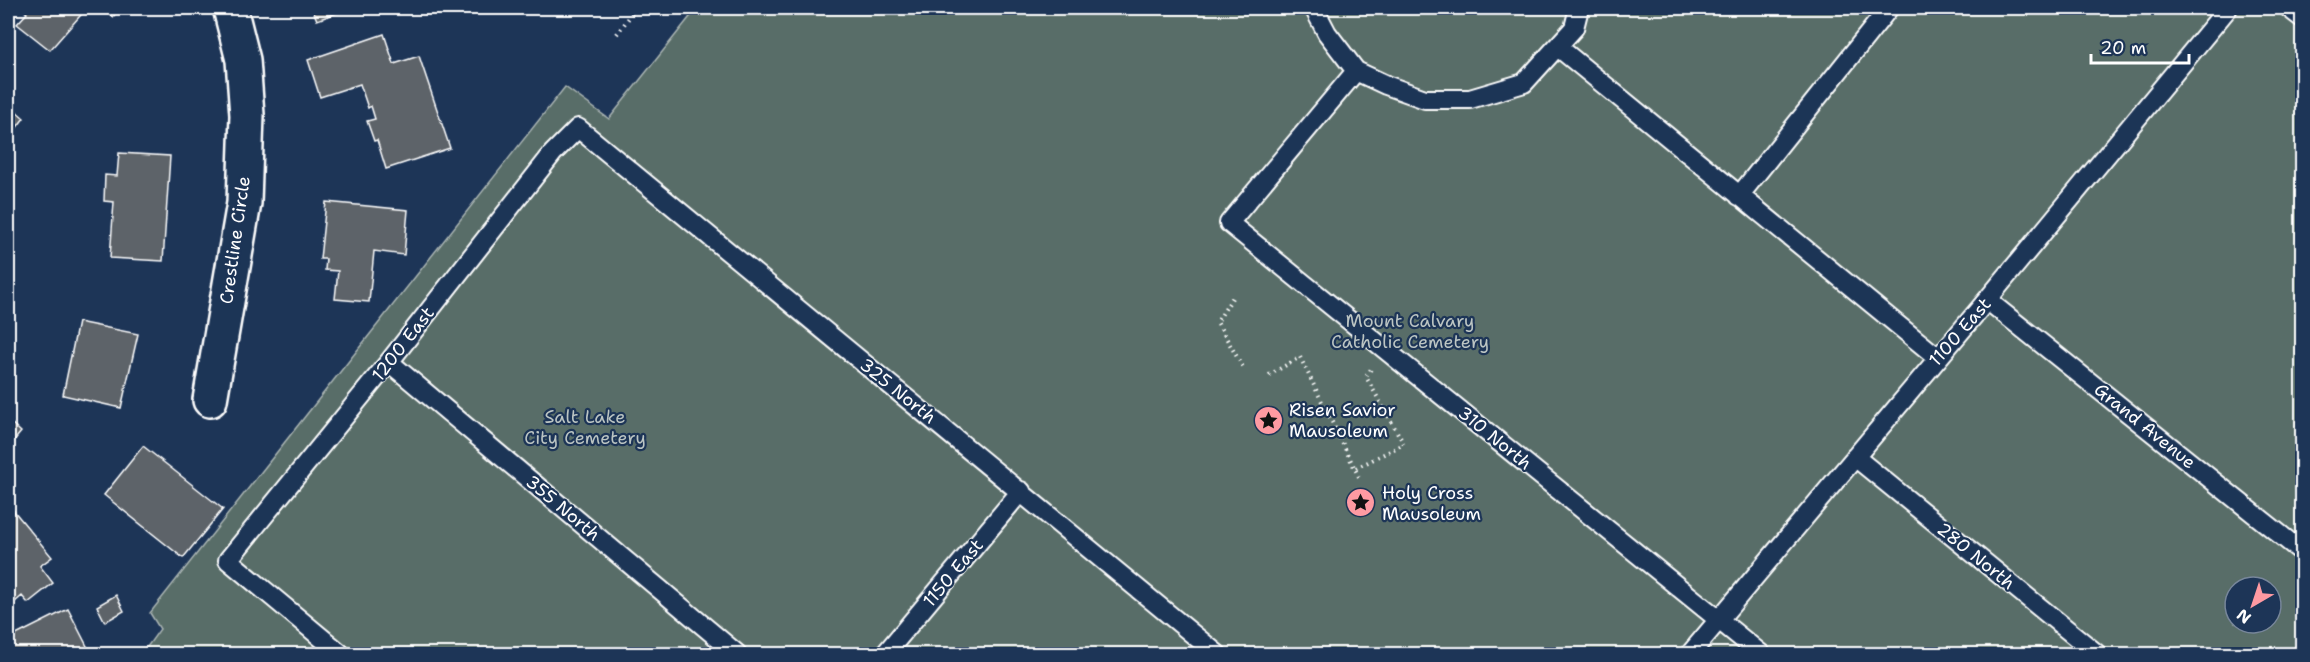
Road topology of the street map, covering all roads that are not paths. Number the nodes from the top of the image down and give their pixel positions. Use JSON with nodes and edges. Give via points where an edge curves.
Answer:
{"nodes":[{"id":1,"x":230,"y":8,"type":"edge"},
{"id":2,"x":1314,"y":8,"type":"edge"},
{"id":3,"x":1579,"y":8,"type":"edge"},
{"id":4,"x":1889,"y":8,"type":"edge"},
{"id":5,"x":2228,"y":8,"type":"edge"},
{"id":6,"x":2289,"y":8,"type":"edge"},
{"id":7,"x":2302,"y":18,"type":"edge"},
{"id":8,"x":1558,"y":47,"type":"junction"},
{"id":9,"x":1356,"y":70,"type":"junction"},
{"id":10,"x":578,"y":128,"type":"joint"},
{"id":11,"x":1739,"y":196,"type":"junction"},
{"id":12,"x":1987,"y":300,"type":"junction"},
{"id":13,"x":1938,"y":357,"type":"junction"},
{"id":14,"x":389,"y":362,"type":"junction"},
{"id":15,"x":210,"y":400,"type":"dead end"},
{"id":16,"x":1855,"y":458,"type":"junction"},
{"id":17,"x":1021,"y":491,"type":"junction"},
{"id":18,"x":2302,"y":552,"type":"edge"},
{"id":19,"x":1718,"y":620,"type":"junction"},
{"id":20,"x":341,"y":654,"type":"edge"},
{"id":21,"x":736,"y":654,"type":"edge"},
{"id":22,"x":885,"y":654,"type":"edge"},
{"id":23,"x":1217,"y":654,"type":"edge"},
{"id":24,"x":1690,"y":654,"type":"edge"},
{"id":25,"x":1761,"y":654,"type":"edge"},
{"id":26,"x":2097,"y":654,"type":"edge"}],
"edges":[{"from":1,"to":15,"type":"street","name":"Crestline Circle","via":[[243,60],[247,115],[244,203]]},
{"from":2,"to":9,"type":"lane","via":[[1327,33]]},
{"from":3,"to":8,"type":"lane","via":[[1574,28]]},
{"from":4,"to":11,"type":"lane"},
{"from":5,"to":12,"type":"lane","name":"1100 East"},
{"from":6,"to":7,"type":"lane"},
{"from":8,"to":9,"type":"lane","via":[[1524,83],[1470,99],[1425,99]]},
{"from":8,"to":11,"type":"lane"},
{"from":9,"to":19,"type":"lane","name":"310 North","via":[[1229,223]]},
{"from":10,"to":14,"type":"lane","name":"1200 East","via":[[553,153]]},
{"from":10,"to":17,"type":"lane","name":"325 North"},
{"from":11,"to":13,"type":"lane"},
{"from":12,"to":13,"type":"lane","name":"1100 East"},
{"from":12,"to":18,"type":"lane","name":"Grand Avenue"},
{"from":13,"to":16,"type":"lane","name":"1100 East"},
{"from":14,"to":20,"type":"lane","name":"1200 East","via":[[228,560]]},
{"from":14,"to":21,"type":"lane","name":"355 North"},
{"from":16,"to":19,"type":"lane","name":"1100 East"},
{"from":16,"to":26,"type":"lane","name":"280 North"},
{"from":17,"to":22,"type":"lane","name":"1150 East"},
{"from":17,"to":23,"type":"lane","name":"325 North"},
{"from":19,"to":24,"type":"lane","name":"1100 East"},
{"from":19,"to":25,"type":"lane","name":"310 North"}]}
